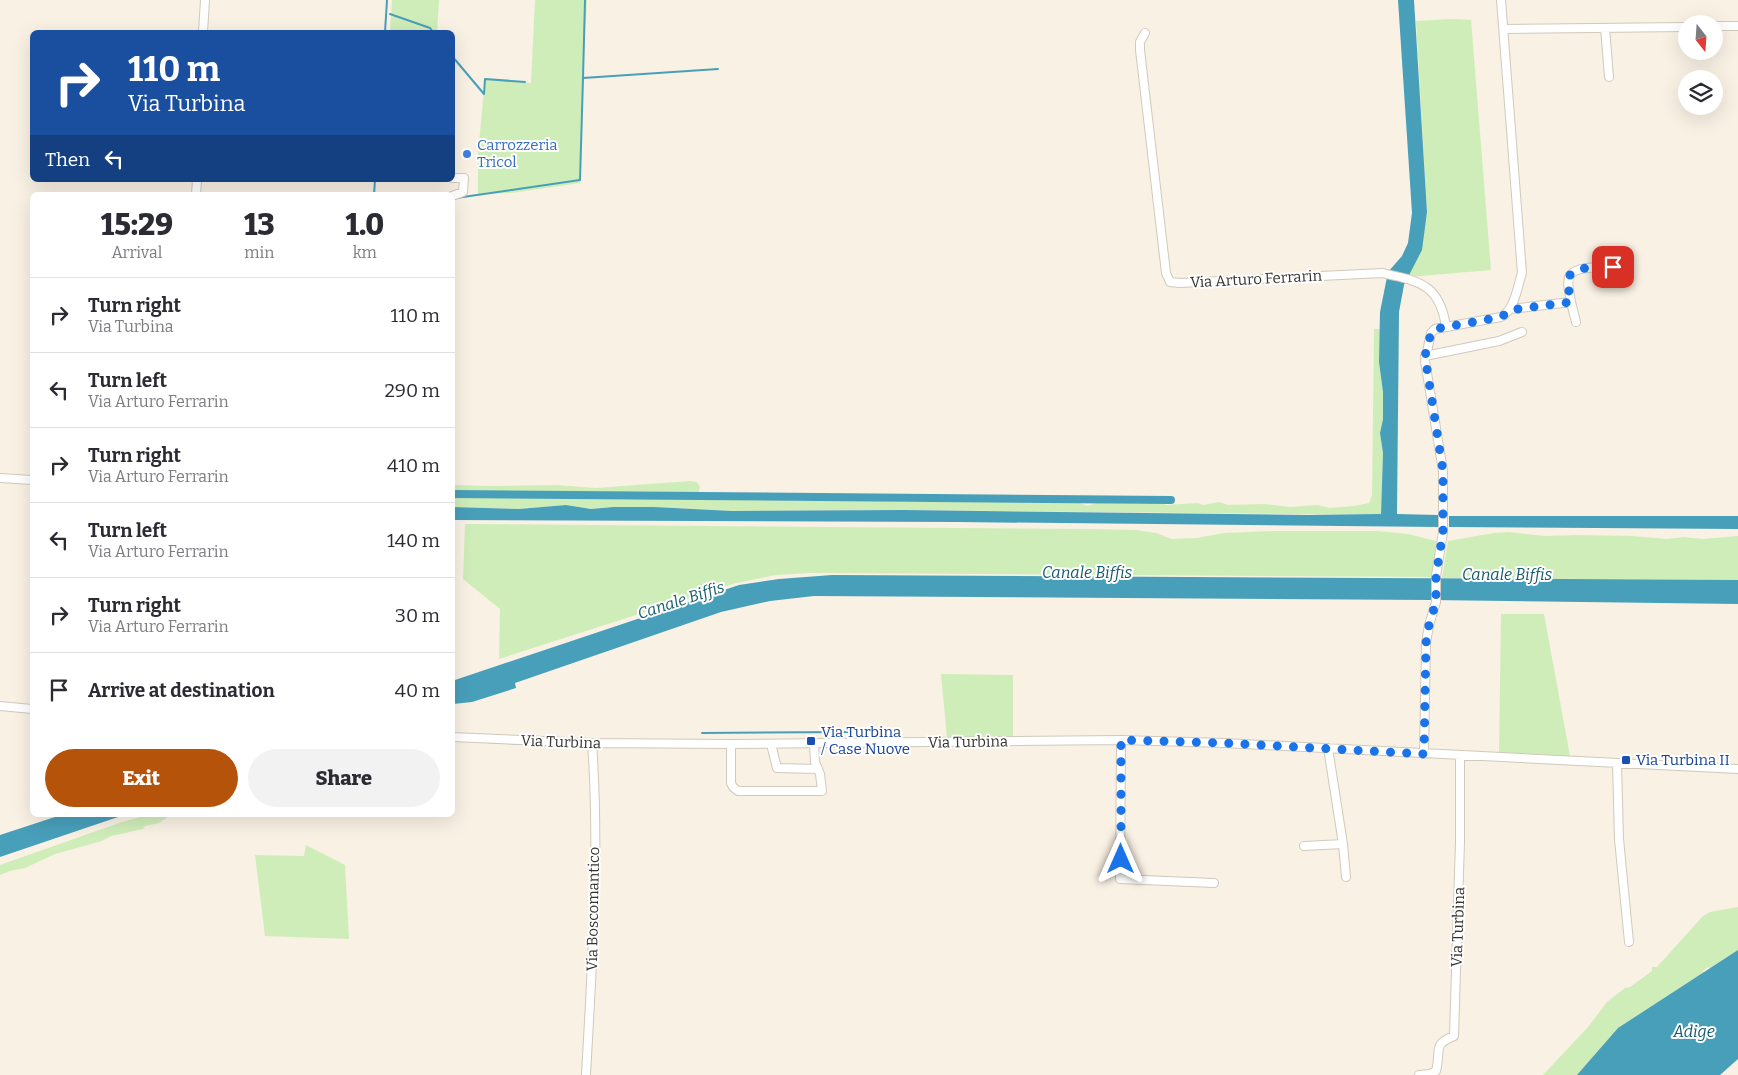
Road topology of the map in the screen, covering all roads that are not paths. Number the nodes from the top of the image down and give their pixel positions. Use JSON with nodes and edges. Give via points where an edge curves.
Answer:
{"nodes":[{"id":1,"x":205,"y":0,"type":"edge"},
{"id":2,"x":1501,"y":0,"type":"edge"},
{"id":3,"x":1678,"y":26,"type":"edge"},
{"id":4,"x":1723,"y":26,"type":"edge"},
{"id":5,"x":1738,"y":26,"type":"edge"},
{"id":6,"x":1605,"y":28,"type":"junction"},
{"id":7,"x":1504,"y":29,"type":"junction"},
{"id":8,"x":203,"y":30,"type":"edge"},
{"id":9,"x":1145,"y":33,"type":"dead end"},
{"id":10,"x":1609,"y":77,"type":"dead end"},
{"id":11,"x":455,"y":178,"type":"edge"},
{"id":12,"x":455,"y":195,"type":"edge"},
{"id":13,"x":1613,"y":267,"type":"dead end"},
{"id":14,"x":1571,"y":302,"type":"junction"},
{"id":15,"x":1510,"y":310,"type":"junction"},
{"id":16,"x":1576,"y":322,"type":"dead end"},
{"id":17,"x":1446,"y":327,"type":"junction"},
{"id":18,"x":1522,"y":332,"type":"dead end"},
{"id":19,"x":1425,"y":356,"type":"junction"},
{"id":20,"x":0,"y":478,"type":"edge"},
{"id":21,"x":30,"y":480,"type":"edge"},
{"id":22,"x":0,"y":706,"type":"edge"},
{"id":23,"x":30,"y":709,"type":"edge"},
{"id":24,"x":455,"y":736,"type":"edge"},
{"id":25,"x":1121,"y":740,"type":"junction"},
{"id":26,"x":592,"y":743,"type":"junction"},
{"id":27,"x":814,"y":743,"type":"junction"},
{"id":28,"x":730,"y":744,"type":"junction"},
{"id":29,"x":771,"y":744,"type":"junction"},
{"id":30,"x":1328,"y":748,"type":"junction"},
{"id":31,"x":1424,"y":754,"type":"junction"},
{"id":32,"x":1460,"y":756,"type":"junction"},
{"id":33,"x":1617,"y":763,"type":"junction"},
{"id":34,"x":818,"y":769,"type":"junction"},
{"id":35,"x":1738,"y":769,"type":"edge"},
{"id":36,"x":1343,"y":844,"type":"junction"},
{"id":37,"x":1304,"y":846,"type":"dead end"},
{"id":38,"x":1346,"y":877,"type":"dead end"},
{"id":39,"x":1214,"y":882,"type":"dead end"},
{"id":40,"x":1629,"y":942,"type":"dead end"},
{"id":41,"x":586,"y":1075,"type":"edge"},
{"id":42,"x":1419,"y":1075,"type":"edge"}],
"edges":[{"from":1,"to":8,"type":"street"},
{"from":2,"to":7,"type":"street"},
{"from":3,"to":6,"type":"street"},
{"from":4,"to":5,"type":"street"},
{"from":6,"to":7,"type":"street"},
{"from":6,"to":10,"type":"street"},
{"from":7,"to":15,"type":"street","via":[[1522,267]]},
{"from":9,"to":17,"type":"street","name":"Via Arturo Ferrarin","via":[[1140,50],[1165,263],[1170,282],[1382,273],[1411,279],[1429,288],[1444,313]]},
{"from":11,"to":12,"type":"street","via":[[464,178],[463,192]]},
{"from":13,"to":14,"type":"street","via":[[1574,271],[1569,280]]},
{"from":14,"to":15,"type":"street"},
{"from":14,"to":16,"type":"street"},
{"from":15,"to":17,"type":"street","via":[[1501,317]]},
{"from":17,"to":19,"type":"street","via":[[1431,333]]},
{"from":18,"to":19,"type":"street","via":[[1499,342]]},
{"from":19,"to":31,"type":"street","via":[[1443,471],[1443,532],[1436,576],[1436,602],[1426,643]]},
{"from":20,"to":21,"type":"street"},
{"from":22,"to":23,"type":"street"},
{"from":24,"to":26,"type":"street","name":"Via Turbina"},
{"from":25,"to":27,"type":"street","name":"Via Turbina"},
{"from":25,"to":30,"type":"street","name":"Via Turbina"},
{"from":25,"to":39,"type":"street","via":[[1120,879]]},
{"from":26,"to":28,"type":"street","name":"Via Turbina"},
{"from":26,"to":41,"type":"street","name":"Via Boscomantico","via":[[595,787],[594,936]]},
{"from":27,"to":29,"type":"street","name":"Via Turbina"},
{"from":27,"to":34,"type":"street"},
{"from":28,"to":29,"type":"street","name":"Via Turbina"},
{"from":28,"to":34,"type":"street","via":[[731,783],[738,790],[822,791]]},
{"from":29,"to":34,"type":"street","via":[[777,768]]},
{"from":30,"to":31,"type":"street","name":"Via Turbina"},
{"from":30,"to":36,"type":"street"},
{"from":31,"to":32,"type":"street","name":"Via Turbina"},
{"from":32,"to":33,"type":"street","name":"Via Turbina"},
{"from":32,"to":42,"type":"street","name":"Via Turbina","via":[[1454,1036],[1440,1043],[1436,1070]]},
{"from":33,"to":35,"type":"street","name":"Via Turbina"},
{"from":33,"to":40,"type":"street","via":[[1619,839]]},
{"from":36,"to":37,"type":"street"},
{"from":36,"to":38,"type":"street"}]}
